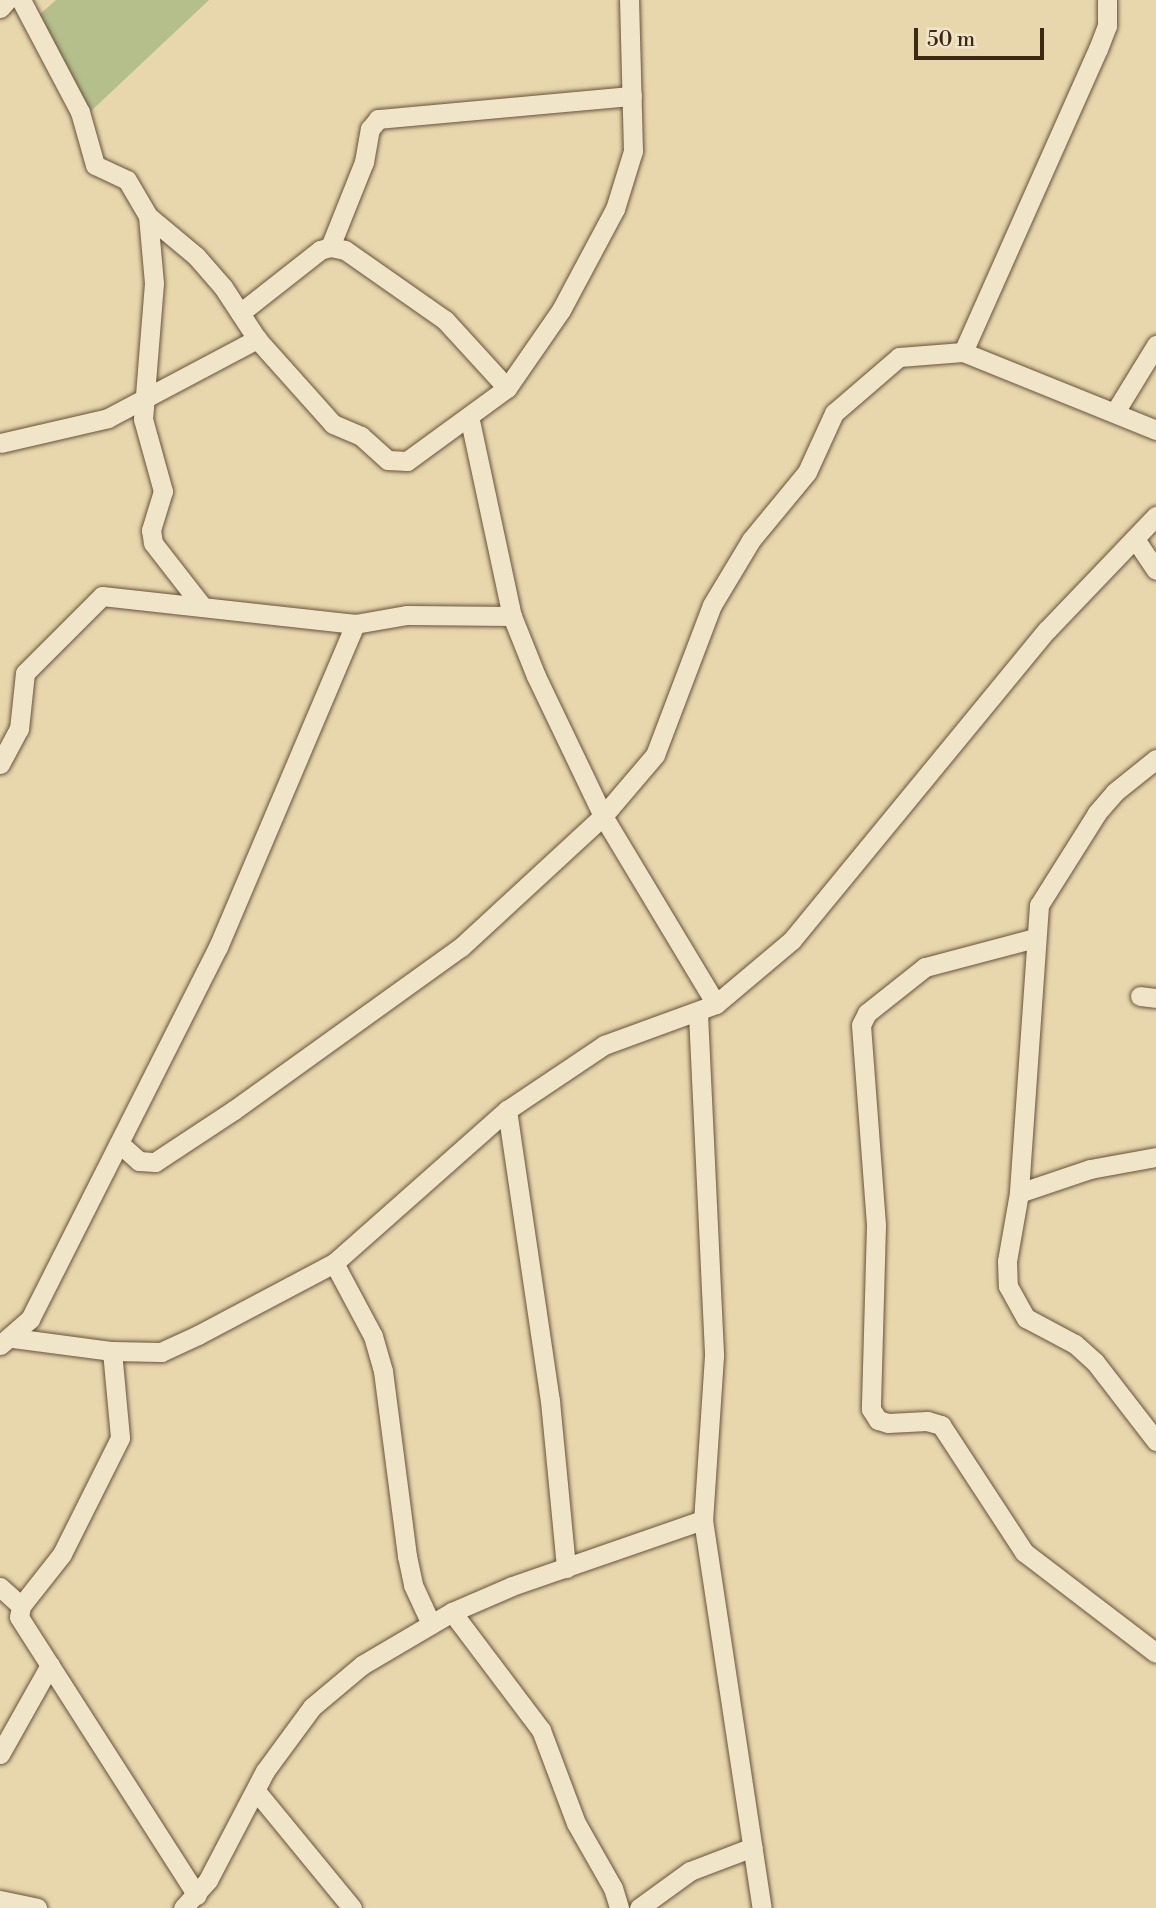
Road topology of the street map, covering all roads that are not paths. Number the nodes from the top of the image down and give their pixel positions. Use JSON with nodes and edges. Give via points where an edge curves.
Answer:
{"nodes":[{"id":1,"x":7,"y":0,"type":"edge"},
{"id":2,"x":21,"y":0,"type":"edge"},
{"id":3,"x":629,"y":0,"type":"edge"},
{"id":4,"x":1107,"y":0,"type":"edge"},
{"id":5,"x":0,"y":8,"type":"edge"},
{"id":6,"x":632,"y":96,"type":"junction"},
{"id":7,"x":148,"y":216,"type":"junction"},
{"id":8,"x":330,"y":247,"type":"junction"},
{"id":9,"x":240,"y":313,"type":"junction"},
{"id":10,"x":257,"y":339,"type":"junction"},
{"id":11,"x":1156,"y":345,"type":"edge"},
{"id":12,"x":963,"y":352,"type":"junction"},
{"id":13,"x":507,"y":388,"type":"junction"},
{"id":14,"x":146,"y":400,"type":"junction"},
{"id":15,"x":1115,"y":411,"type":"junction"},
{"id":16,"x":469,"y":416,"type":"junction"},
{"id":17,"x":1156,"y":430,"type":"edge"},
{"id":18,"x":0,"y":443,"type":"edge"},
{"id":19,"x":1156,"y":516,"type":"edge"},
{"id":20,"x":1135,"y":539,"type":"junction"},
{"id":21,"x":1156,"y":570,"type":"edge"},
{"id":22,"x":202,"y":606,"type":"junction"},
{"id":23,"x":512,"y":616,"type":"junction"},
{"id":24,"x":355,"y":624,"type":"junction"},
{"id":25,"x":1156,"y":759,"type":"edge"},
{"id":26,"x":0,"y":764,"type":"edge"},
{"id":27,"x":603,"y":816,"type":"junction"},
{"id":28,"x":1035,"y":938,"type":"junction"},
{"id":29,"x":716,"y":1004,"type":"junction"},
{"id":30,"x":698,"y":1014,"type":"junction"},
{"id":31,"x":507,"y":1110,"type":"junction"},
{"id":32,"x":119,"y":1143,"type":"junction"},
{"id":33,"x":1156,"y":1157,"type":"edge"},
{"id":34,"x":1019,"y":1193,"type":"junction"},
{"id":35,"x":334,"y":1263,"type":"junction"},
{"id":36,"x":6,"y":1342,"type":"edge"},
{"id":37,"x":112,"y":1351,"type":"junction"},
{"id":38,"x":1156,"y":1441,"type":"edge"},
{"id":39,"x":703,"y":1520,"type":"junction"},
{"id":40,"x":566,"y":1567,"type":"junction"},
{"id":41,"x":0,"y":1587,"type":"edge"},
{"id":42,"x":20,"y":1606,"type":"junction"},
{"id":43,"x":452,"y":1612,"type":"junction"},
{"id":44,"x":431,"y":1624,"type":"junction"},
{"id":45,"x":1156,"y":1653,"type":"edge"},
{"id":46,"x":50,"y":1665,"type":"junction"},
{"id":47,"x":0,"y":1754,"type":"edge"},
{"id":48,"x":256,"y":1791,"type":"junction"},
{"id":49,"x":753,"y":1847,"type":"junction"},
{"id":50,"x":0,"y":1900,"type":"edge"},
{"id":51,"x":190,"y":1902,"type":"edge"},
{"id":52,"x":37,"y":1908,"type":"edge"},
{"id":53,"x":352,"y":1908,"type":"edge"},
{"id":54,"x":619,"y":1908,"type":"edge"},
{"id":55,"x":639,"y":1908,"type":"edge"},
{"id":56,"x":762,"y":1908,"type":"edge"}],
"edges":[{"from":1,"to":5,"type":"street"},
{"from":2,"to":7,"type":"street","via":[[80,112],[95,165],[127,180]]},
{"from":3,"to":6,"type":"street"},
{"from":4,"to":12,"type":"street","via":[[1107,26],[1098,49]]},
{"from":6,"to":8,"type":"street","via":[[378,120],[370,129],[364,162]]},
{"from":6,"to":13,"type":"street","via":[[633,151],[619,200],[561,310]]},
{"from":7,"to":9,"type":"street","via":[[195,256]]},
{"from":7,"to":14,"type":"street","via":[[154,283]]},
{"from":8,"to":9,"type":"street"},
{"from":8,"to":13,"type":"street","via":[[345,250],[445,320]]},
{"from":9,"to":10,"type":"street"},
{"from":10,"to":14,"type":"street"},
{"from":10,"to":16,"type":"street","via":[[333,424],[361,436],[397,464]]},
{"from":11,"to":15,"type":"street"},
{"from":12,"to":15,"type":"street"},
{"from":12,"to":27,"type":"street","via":[[899,357],[834,413],[807,471],[751,540],[712,605],[655,755]]},
{"from":13,"to":16,"type":"street"},
{"from":14,"to":18,"type":"street","via":[[83,426]]},
{"from":14,"to":22,"type":"street","via":[[143,419],[163,491],[151,530],[153,543]]},
{"from":15,"to":17,"type":"street"},
{"from":16,"to":23,"type":"street"},
{"from":19,"to":20,"type":"street"},
{"from":20,"to":21,"type":"street"},
{"from":20,"to":29,"type":"street","via":[[1048,630],[792,940]]},
{"from":22,"to":24,"type":"street"},
{"from":22,"to":26,"type":"street","via":[[113,596],[91,602],[25,673],[19,729]]},
{"from":23,"to":24,"type":"street","via":[[407,615]]},
{"from":23,"to":27,"type":"street"},
{"from":24,"to":32,"type":"street","via":[[218,947]]},
{"from":25,"to":28,"type":"street","via":[[1115,792],[1074,844],[1039,905]]},
{"from":27,"to":29,"type":"street"},
{"from":27,"to":32,"type":"street","via":[[461,947],[234,1110],[155,1162],[139,1161]]},
{"from":28,"to":34,"type":"street"},
{"from":28,"to":45,"type":"street","via":[[925,967],[875,1006],[861,1025],[876,1225],[871,1409],[878,1420],[888,1423],[941,1425],[1024,1552]]},
{"from":29,"to":30,"type":"street"},
{"from":30,"to":31,"type":"street","via":[[604,1045]]},
{"from":30,"to":39,"type":"street","via":[[713,1356]]},
{"from":31,"to":35,"type":"street"},
{"from":31,"to":40,"type":"street","via":[[550,1401]]},
{"from":32,"to":36,"type":"street","via":[[30,1320]]},
{"from":33,"to":34,"type":"street","via":[[1090,1169]]},
{"from":34,"to":38,"type":"street","via":[[1007,1261],[1008,1286],[1015,1302],[1026,1318],[1075,1344],[1095,1362]]},
{"from":35,"to":37,"type":"street","via":[[161,1352]]},
{"from":35,"to":44,"type":"street","via":[[373,1336],[383,1371],[407,1556],[413,1585]]},
{"from":36,"to":37,"type":"street"},
{"from":37,"to":42,"type":"street","via":[[120,1438],[62,1554]]},
{"from":39,"to":40,"type":"street"},
{"from":39,"to":49,"type":"street"},
{"from":40,"to":43,"type":"street"},
{"from":41,"to":42,"type":"street"},
{"from":42,"to":46,"type":"street","via":[[19,1617]]},
{"from":43,"to":44,"type":"street"},
{"from":43,"to":54,"type":"street","via":[[541,1730],[576,1823],[613,1888]]},
{"from":44,"to":48,"type":"street","via":[[362,1665],[312,1707]]},
{"from":46,"to":47,"type":"street"},
{"from":46,"to":51,"type":"street"},
{"from":48,"to":51,"type":"street"},
{"from":48,"to":53,"type":"street"},
{"from":49,"to":55,"type":"street","via":[[690,1871]]},
{"from":49,"to":56,"type":"street"},
{"from":50,"to":52,"type":"street"}]}
